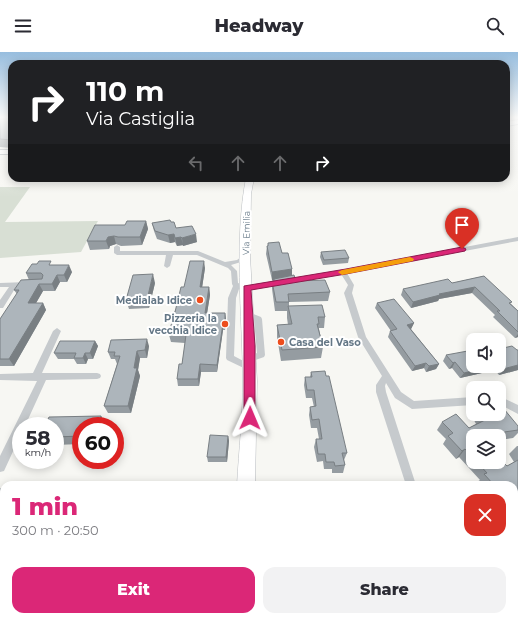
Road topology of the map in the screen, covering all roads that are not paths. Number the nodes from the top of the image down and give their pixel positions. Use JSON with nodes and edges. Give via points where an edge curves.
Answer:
{"nodes":[{"id":1,"x":249,"y":182,"type":"edge"},
{"id":2,"x":518,"y":239,"type":"edge"},
{"id":3,"x":117,"y":248,"type":"dead end"},
{"id":4,"x":170,"y":253,"type":"junction"},
{"id":5,"x":245,"y":256,"type":"junction"},
{"id":6,"x":226,"y":264,"type":"junction"},
{"id":7,"x":167,"y":266,"type":"dead end"},
{"id":8,"x":343,"y":272,"type":"junction"},
{"id":9,"x":35,"y":284,"type":"edge"},
{"id":10,"x":0,"y":285,"type":"edge"},
{"id":11,"x":14,"y":285,"type":"junction"},
{"id":12,"x":242,"y":286,"type":"junction"},
{"id":13,"x":0,"y":306,"type":"edge"},
{"id":14,"x":57,"y":331,"type":"dead end"},
{"id":15,"x":250,"y":364,"type":"junction"},
{"id":16,"x":97,"y":376,"type":"dead end"},
{"id":17,"x":0,"y":377,"type":"edge"},
{"id":18,"x":386,"y":377,"type":"junction"},
{"id":19,"x":39,"y":378,"type":"junction"},
{"id":20,"x":466,"y":401,"type":"edge"},
{"id":21,"x":506,"y":402,"type":"edge"},
{"id":22,"x":518,"y":410,"type":"edge"},
{"id":23,"x":0,"y":467,"type":"edge"},
{"id":24,"x":246,"y":481,"type":"edge"},
{"id":25,"x":410,"y":481,"type":"edge"}],
"edges":[{"from":1,"to":5,"type":"main road","name":"Via Emilia"},
{"from":2,"to":8,"type":"street"},
{"from":3,"to":4,"type":"street","via":[[117,253]]},
{"from":4,"to":6,"type":"street","via":[[198,253]]},
{"from":4,"to":7,"type":"street"},
{"from":5,"to":6,"type":"street","via":[[240,262]]},
{"from":5,"to":12,"type":"main road","name":"Via Emilia"},
{"from":6,"to":12,"type":"street","name":"Via Emilia","via":[[233,269],[234,282]]},
{"from":8,"to":12,"type":"street","via":[[268,285]]},
{"from":8,"to":18,"type":"street","via":[[351,284],[348,294],[362,337]]},
{"from":9,"to":11,"type":"street"},
{"from":10,"to":11,"type":"street"},
{"from":11,"to":13,"type":"street"},
{"from":12,"to":15,"type":"main road","name":"Via Emilia","via":[[248,315]]},
{"from":12,"to":15,"type":"street","name":"Via Emilia","via":[[232,298],[230,358]]},
{"from":14,"to":19,"type":"street"},
{"from":15,"to":24,"type":"main road","name":"Via Emilia"},
{"from":16,"to":19,"type":"street"},
{"from":17,"to":19,"type":"street"},
{"from":18,"to":20,"type":"street","via":[[398,395],[412,405]]},
{"from":18,"to":25,"type":"street","via":[[380,385],[381,392]]},
{"from":19,"to":23,"type":"street"},
{"from":21,"to":22,"type":"street"}]}
